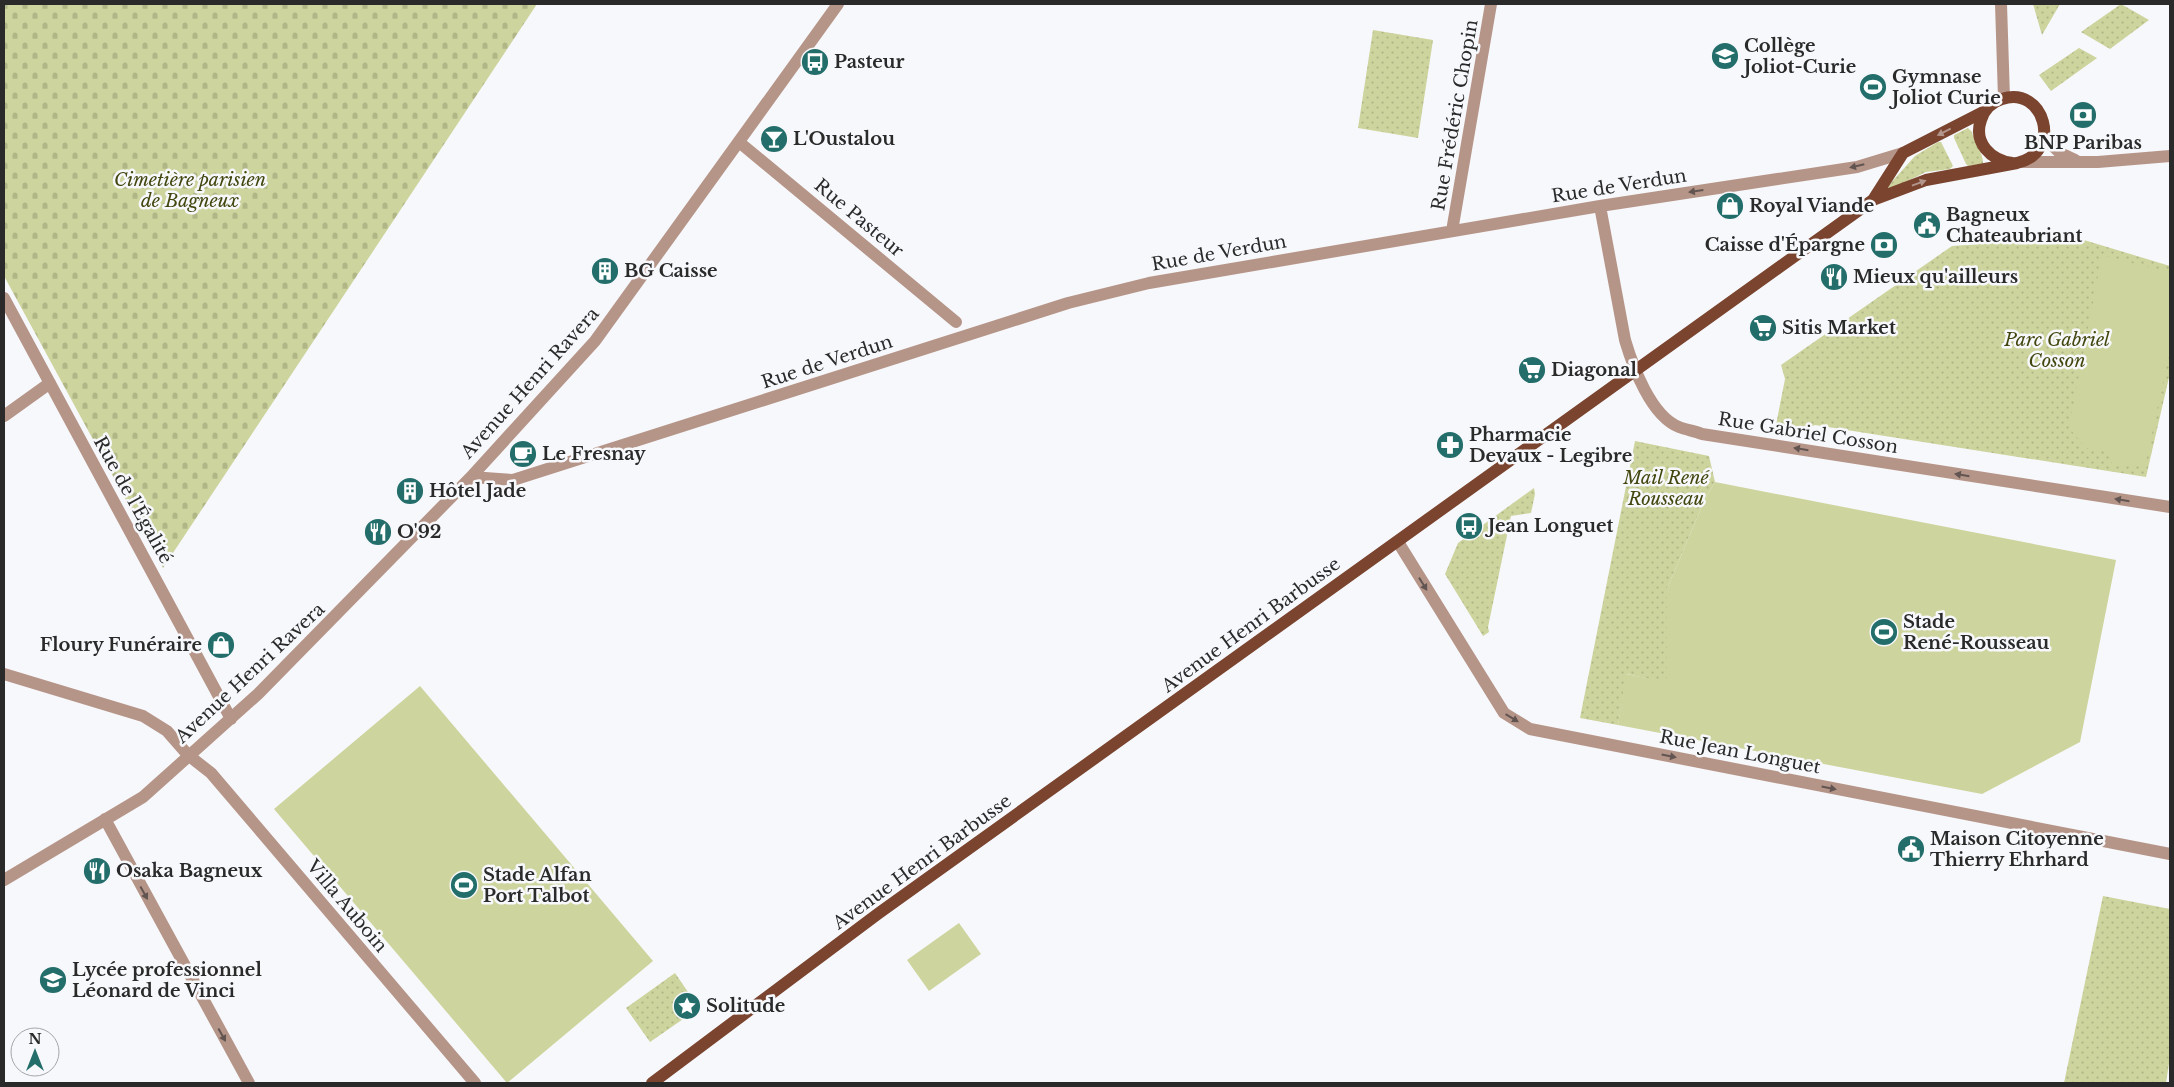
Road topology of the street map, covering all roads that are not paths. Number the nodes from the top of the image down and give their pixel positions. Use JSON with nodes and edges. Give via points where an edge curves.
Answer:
{"nodes":[{"id":1,"x":838,"y":4,"type":"edge"},
{"id":2,"x":1492,"y":4,"type":"edge"},
{"id":3,"x":2001,"y":4,"type":"edge"},
{"id":4,"x":2004,"y":98,"type":"junction"},
{"id":5,"x":1985,"y":111,"type":"junction"},
{"id":6,"x":2044,"y":137,"type":"junction"},
{"id":7,"x":739,"y":142,"type":"junction"},
{"id":8,"x":1903,"y":152,"type":"junction"},
{"id":9,"x":2170,"y":156,"type":"edge"},
{"id":10,"x":2077,"y":161,"type":"junction"},
{"id":11,"x":2017,"y":162,"type":"junction"},
{"id":12,"x":1873,"y":200,"type":"junction"},
{"id":13,"x":1600,"y":206,"type":"junction"},
{"id":14,"x":1452,"y":231,"type":"junction"},
{"id":15,"x":4,"y":298,"type":"edge"},
{"id":16,"x":956,"y":322,"type":"dead end"},
{"id":17,"x":1636,"y":371,"type":"junction"},
{"id":18,"x":50,"y":383,"type":"junction"},
{"id":19,"x":4,"y":416,"type":"edge"},
{"id":20,"x":471,"y":476,"type":"junction"},
{"id":21,"x":2170,"y":507,"type":"edge"},
{"id":22,"x":1398,"y":542,"type":"junction"},
{"id":23,"x":4,"y":674,"type":"edge"},
{"id":24,"x":231,"y":719,"type":"junction"},
{"id":25,"x":188,"y":755,"type":"junction"},
{"id":26,"x":105,"y":819,"type":"junction"},
{"id":27,"x":2170,"y":854,"type":"edge"},
{"id":28,"x":4,"y":880,"type":"edge"},
{"id":29,"x":248,"y":1083,"type":"edge"},
{"id":30,"x":475,"y":1083,"type":"edge"},
{"id":31,"x":652,"y":1083,"type":"edge"}],
"edges":[{"from":1,"to":7,"type":"street","name":"Avenue Henri Ravera"},
{"from":2,"to":14,"type":"street","name":"Rue Frédéric Chopin"},
{"from":3,"to":4,"type":"street"},
{"from":4,"to":5,"type":"main road"},
{"from":4,"to":6,"type":"main road","via":[[2019,98],[2037,108],[2045,127]]},
{"from":5,"to":8,"type":"main road","name":"Rue de Verdun","one_way":true},
{"from":5,"to":11,"type":"main road","via":[[1979,131],[1983,145],[2002,162]]},
{"from":6,"to":10,"type":"street","via":[[2060,152]]},
{"from":6,"to":11,"type":"main road","via":[[2036,152]]},
{"from":7,"to":16,"type":"street","name":"Rue Pasteur"},
{"from":7,"to":20,"type":"street","name":"Avenue Henri Ravera","via":[[595,341]]},
{"from":8,"to":12,"type":"main road","name":"Avenue Henri Barbusse"},
{"from":8,"to":13,"type":"street","name":"Rue de Verdun","one_way":true,"via":[[1857,167]]},
{"from":9,"to":10,"type":"street"},
{"from":10,"to":11,"type":"street"},
{"from":12,"to":11,"type":"main road","name":"Avenue Henri Barbusse","one_way":true,"via":[[1926,180]]},
{"from":12,"to":17,"type":"main road","name":"Avenue Henri Barbusse"},
{"from":13,"to":14,"type":"street","name":"Rue de Verdun"},
{"from":13,"to":17,"type":"street","name":"Rue Gabriel Cosson","via":[[1625,340]]},
{"from":14,"to":20,"type":"street","name":"Rue de Verdun","via":[[1149,283],[1095,296],[514,480]]},
{"from":15,"to":18,"type":"street","name":"Rue de l'Égalité"},
{"from":21,"to":17,"type":"street","name":"Rue Gabriel Cosson","one_way":true,"via":[[1702,434],[1678,427],[1662,414]]},
{"from":17,"to":22,"type":"main road","name":"Avenue Henri Barbusse"},
{"from":18,"to":19,"type":"street"},
{"from":18,"to":24,"type":"street","name":"Rue de l'Égalité"},
{"from":20,"to":24,"type":"street","name":"Avenue Henri Ravera"},
{"from":22,"to":27,"type":"street","name":"Rue Jean Longuet","one_way":true,"via":[[1504,713],[1530,729]]},
{"from":22,"to":31,"type":"main road","name":"Avenue Henri Barbusse","via":[[879,913]]},
{"from":23,"to":25,"type":"street","name":"Villa Auboin","via":[[143,716],[167,731]]},
{"from":24,"to":25,"type":"street","name":"Avenue Henri Ravera"},
{"from":25,"to":26,"type":"street","name":"Avenue Henri Ravera","via":[[156,787]]},
{"from":25,"to":30,"type":"street","name":"Villa Auboin","via":[[211,773]]},
{"from":26,"to":28,"type":"street","name":"Avenue Henri Ravera"},
{"from":26,"to":29,"type":"street","one_way":true}]}
